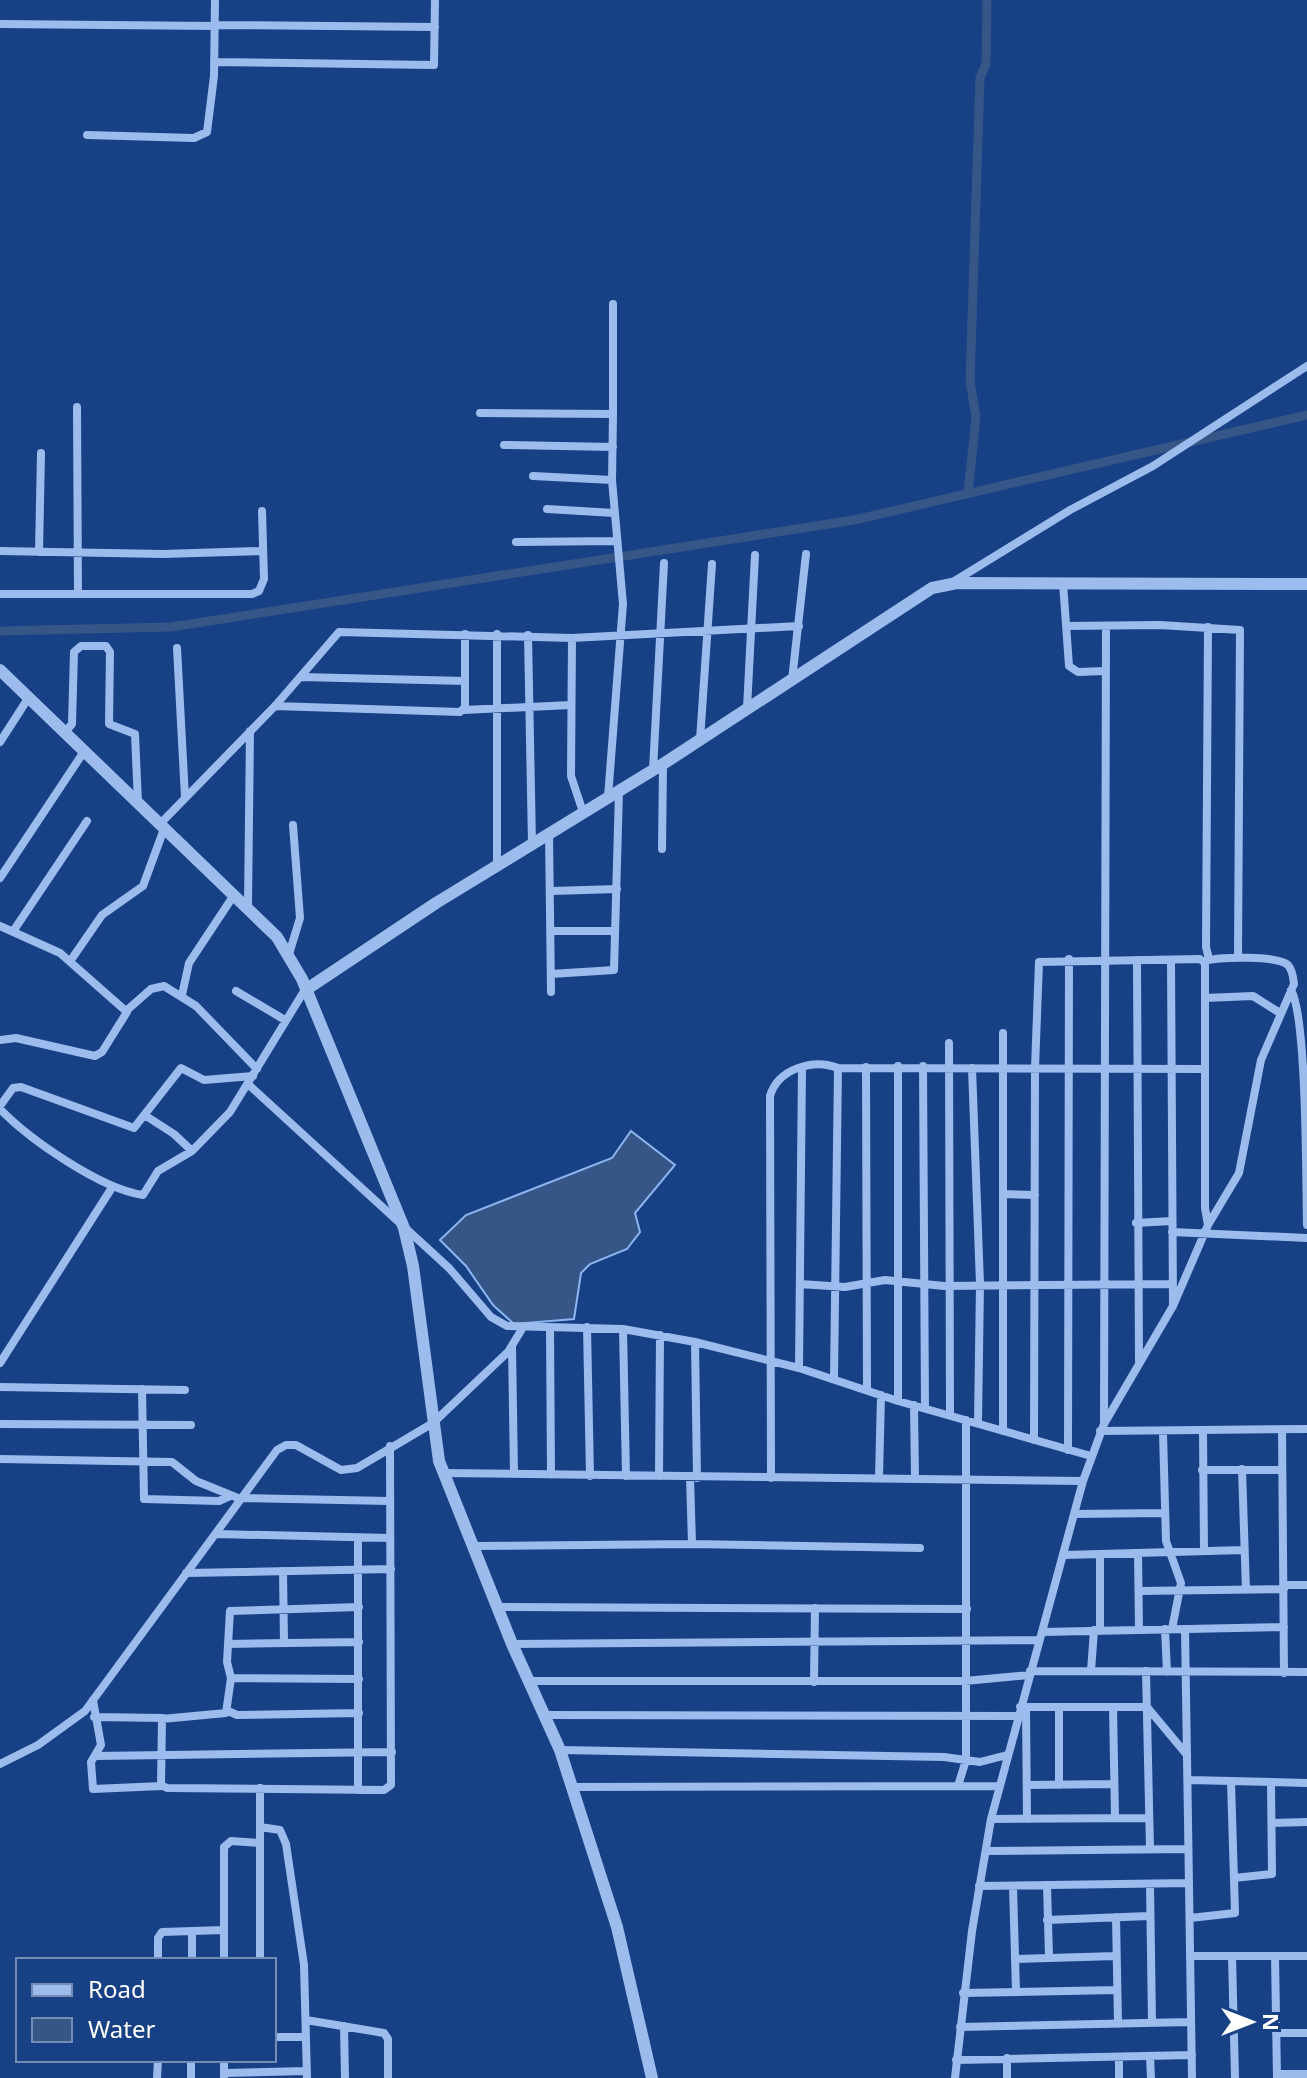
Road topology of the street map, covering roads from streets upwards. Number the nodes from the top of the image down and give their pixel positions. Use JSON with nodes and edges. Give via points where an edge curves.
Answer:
{"nodes":[{"id":1,"x":215,"y":0,"type":"edge"},
{"id":2,"x":435,"y":0,"type":"edge"},
{"id":3,"x":0,"y":24,"type":"edge"},
{"id":4,"x":215,"y":25,"type":"junction"},
{"id":5,"x":435,"y":27,"type":"junction"},
{"id":6,"x":214,"y":62,"type":"junction"},
{"id":7,"x":87,"y":135,"type":"dead end"},
{"id":8,"x":613,"y":304,"type":"dead end"},
{"id":9,"x":1307,"y":366,"type":"edge"},
{"id":10,"x":77,"y":407,"type":"dead end"},
{"id":11,"x":480,"y":413,"type":"dead end"},
{"id":12,"x":613,"y":414,"type":"junction"},
{"id":13,"x":504,"y":445,"type":"dead end"},
{"id":14,"x":613,"y":447,"type":"junction"},
{"id":15,"x":41,"y":453,"type":"dead end"},
{"id":16,"x":533,"y":476,"type":"dead end"},
{"id":17,"x":612,"y":480,"type":"junction"},
{"id":18,"x":547,"y":509,"type":"dead end"},
{"id":19,"x":262,"y":511,"type":"dead end"},
{"id":20,"x":614,"y":513,"type":"junction"},
{"id":21,"x":617,"y":541,"type":"junction"},
{"id":22,"x":516,"y":542,"type":"dead end"},
{"id":23,"x":0,"y":551,"type":"edge"},
{"id":24,"x":260,"y":551,"type":"junction"},
{"id":25,"x":39,"y":552,"type":"junction"},
{"id":26,"x":76,"y":553,"type":"junction"},
{"id":27,"x":806,"y":554,"type":"dead end"},
{"id":28,"x":755,"y":555,"type":"dead end"},
{"id":29,"x":664,"y":563,"type":"dead end"},
{"id":30,"x":712,"y":564,"type":"dead end"},
{"id":31,"x":952,"y":583,"type":"junction"},
{"id":32,"x":1063,"y":583,"type":"junction"},
{"id":33,"x":1307,"y":584,"type":"edge"},
{"id":34,"x":0,"y":594,"type":"edge"},
{"id":35,"x":78,"y":594,"type":"junction"},
{"id":36,"x":799,"y":626,"type":"junction"},
{"id":37,"x":1067,"y":626,"type":"junction"},
{"id":38,"x":1106,"y":626,"type":"junction"},
{"id":39,"x":749,"y":627,"type":"junction"},
{"id":40,"x":1208,"y":627,"type":"junction"},
{"id":41,"x":707,"y":629,"type":"junction"},
{"id":42,"x":659,"y":631,"type":"junction"},
{"id":43,"x":465,"y":634,"type":"junction"},
{"id":44,"x":497,"y":634,"type":"junction"},
{"id":45,"x":618,"y":634,"type":"junction"},
{"id":46,"x":528,"y":635,"type":"junction"},
{"id":47,"x":572,"y":638,"type":"junction"},
{"id":48,"x":177,"y":648,"type":"dead end"},
{"id":49,"x":0,"y":670,"type":"edge"},
{"id":50,"x":1105,"y":671,"type":"junction"},
{"id":51,"x":301,"y":677,"type":"junction"},
{"id":52,"x":465,"y":681,"type":"junction"},
{"id":53,"x":792,"y":681,"type":"junction"},
{"id":54,"x":29,"y":697,"type":"junction"},
{"id":55,"x":529,"y":705,"type":"junction"},
{"id":56,"x":571,"y":705,"type":"junction"},
{"id":57,"x":275,"y":706,"type":"junction"},
{"id":58,"x":497,"y":706,"type":"junction"},
{"id":59,"x":747,"y":708,"type":"junction"},
{"id":60,"x":464,"y":710,"type":"junction"},
{"id":61,"x":250,"y":730,"type":"junction"},
{"id":62,"x":65,"y":732,"type":"junction"},
{"id":63,"x":700,"y":740,"type":"junction"},
{"id":64,"x":0,"y":742,"type":"edge"},
{"id":65,"x":83,"y":753,"type":"junction"},
{"id":66,"x":658,"y":767,"type":"junction"},
{"id":67,"x":613,"y":794,"type":"junction"},
{"id":68,"x":185,"y":797,"type":"junction"},
{"id":69,"x":138,"y":805,"type":"junction"},
{"id":70,"x":583,"y":812,"type":"junction"},
{"id":71,"x":87,"y":821,"type":"dead end"},
{"id":72,"x":293,"y":825,"type":"dead end"},
{"id":73,"x":161,"y":827,"type":"junction"},
{"id":74,"x":549,"y":833,"type":"junction"},
{"id":75,"x":532,"y":844,"type":"junction"},
{"id":76,"x":662,"y":849,"type":"dead end"},
{"id":77,"x":497,"y":864,"type":"junction"},
{"id":78,"x":0,"y":878,"type":"edge"},
{"id":79,"x":617,"y":889,"type":"junction"},
{"id":80,"x":552,"y":891,"type":"junction"},
{"id":81,"x":234,"y":895,"type":"junction"},
{"id":82,"x":248,"y":905,"type":"junction"},
{"id":83,"x":0,"y":926,"type":"edge"},
{"id":84,"x":14,"y":930,"type":"junction"},
{"id":85,"x":551,"y":931,"type":"junction"},
{"id":86,"x":614,"y":931,"type":"junction"},
{"id":87,"x":289,"y":954,"type":"junction"},
{"id":88,"x":1238,"y":958,"type":"junction"},
{"id":89,"x":1069,"y":959,"type":"junction"},
{"id":90,"x":1105,"y":959,"type":"junction"},
{"id":91,"x":71,"y":960,"type":"junction"},
{"id":92,"x":1137,"y":960,"type":"junction"},
{"id":93,"x":1171,"y":960,"type":"junction"},
{"id":94,"x":1206,"y":960,"type":"junction"},
{"id":95,"x":551,"y":974,"type":"junction"},
{"id":96,"x":307,"y":989,"type":"junction"},
{"id":97,"x":1291,"y":990,"type":"junction"},
{"id":98,"x":236,"y":991,"type":"dead end"},
{"id":99,"x":551,"y":992,"type":"dead end"},
{"id":100,"x":182,"y":995,"type":"junction"},
{"id":101,"x":1205,"y":998,"type":"junction"},
{"id":102,"x":126,"y":1011,"type":"junction"},
{"id":103,"x":1280,"y":1013,"type":"junction"},
{"id":104,"x":285,"y":1020,"type":"junction"},
{"id":105,"x":1003,"y":1033,"type":"dead end"},
{"id":106,"x":0,"y":1040,"type":"edge"},
{"id":107,"x":949,"y":1043,"type":"dead end"},
{"id":108,"x":898,"y":1066,"type":"junction"},
{"id":109,"x":923,"y":1066,"type":"junction"},
{"id":110,"x":866,"y":1067,"type":"junction"},
{"id":111,"x":1103,"y":1067,"type":"junction"},
{"id":112,"x":1135,"y":1067,"type":"junction"},
{"id":113,"x":802,"y":1068,"type":"junction"},
{"id":114,"x":838,"y":1068,"type":"junction"},
{"id":115,"x":972,"y":1068,"type":"junction"},
{"id":116,"x":1035,"y":1068,"type":"junction"},
{"id":117,"x":1067,"y":1068,"type":"junction"},
{"id":118,"x":950,"y":1069,"type":"junction"},
{"id":119,"x":1003,"y":1069,"type":"junction"},
{"id":120,"x":1171,"y":1069,"type":"junction"},
{"id":121,"x":1203,"y":1069,"type":"junction"},
{"id":122,"x":1306,"y":1069,"type":"edge"},
{"id":123,"x":255,"y":1072,"type":"junction"},
{"id":124,"x":249,"y":1085,"type":"junction"},
{"id":125,"x":0,"y":1108,"type":"edge"},
{"id":126,"x":146,"y":1116,"type":"junction"},
{"id":127,"x":1306,"y":1128,"type":"edge"},
{"id":128,"x":192,"y":1151,"type":"junction"},
{"id":129,"x":113,"y":1186,"type":"junction"},
{"id":130,"x":1004,"y":1194,"type":"junction"},
{"id":131,"x":1307,"y":1194,"type":"edge"},
{"id":132,"x":1035,"y":1195,"type":"junction"},
{"id":133,"x":1172,"y":1221,"type":"junction"},
{"id":134,"x":1136,"y":1223,"type":"junction"},
{"id":135,"x":1307,"y":1225,"type":"edge"},
{"id":136,"x":404,"y":1228,"type":"junction"},
{"id":137,"x":1207,"y":1229,"type":"junction"},
{"id":138,"x":1172,"y":1232,"type":"junction"},
{"id":139,"x":1307,"y":1238,"type":"edge"},
{"id":140,"x":898,"y":1281,"type":"junction"},
{"id":141,"x":867,"y":1282,"type":"junction"},
{"id":142,"x":800,"y":1284,"type":"junction"},
{"id":143,"x":924,"y":1284,"type":"junction"},
{"id":144,"x":980,"y":1284,"type":"junction"},
{"id":145,"x":1170,"y":1284,"type":"junction"},
{"id":146,"x":1004,"y":1285,"type":"junction"},
{"id":147,"x":1037,"y":1285,"type":"junction"},
{"id":148,"x":1104,"y":1285,"type":"junction"},
{"id":149,"x":1137,"y":1285,"type":"junction"},
{"id":150,"x":835,"y":1286,"type":"junction"},
{"id":151,"x":950,"y":1286,"type":"junction"},
{"id":152,"x":1069,"y":1286,"type":"junction"},
{"id":153,"x":1173,"y":1306,"type":"junction"},
{"id":154,"x":550,"y":1327,"type":"junction"},
{"id":155,"x":587,"y":1327,"type":"junction"},
{"id":156,"x":522,"y":1329,"type":"junction"},
{"id":157,"x":623,"y":1329,"type":"junction"},
{"id":158,"x":660,"y":1335,"type":"junction"},
{"id":159,"x":695,"y":1342,"type":"junction"},
{"id":160,"x":512,"y":1346,"type":"junction"},
{"id":161,"x":770,"y":1360,"type":"junction"},
{"id":162,"x":1139,"y":1361,"type":"junction"},
{"id":163,"x":0,"y":1363,"type":"edge"},
{"id":164,"x":799,"y":1368,"type":"junction"},
{"id":165,"x":834,"y":1378,"type":"junction"},
{"id":166,"x":0,"y":1387,"type":"edge"},
{"id":167,"x":142,"y":1389,"type":"junction"},
{"id":168,"x":185,"y":1390,"type":"dead end"},
{"id":169,"x":867,"y":1390,"type":"junction"},
{"id":170,"x":881,"y":1395,"type":"junction"},
{"id":171,"x":898,"y":1401,"type":"junction"},
{"id":172,"x":914,"y":1405,"type":"junction"},
{"id":173,"x":925,"y":1408,"type":"junction"},
{"id":174,"x":950,"y":1415,"type":"junction"},
{"id":175,"x":966,"y":1420,"type":"junction"},
{"id":176,"x":978,"y":1422,"type":"junction"},
{"id":177,"x":433,"y":1423,"type":"junction"},
{"id":178,"x":0,"y":1424,"type":"edge"},
{"id":179,"x":142,"y":1425,"type":"junction"},
{"id":180,"x":191,"y":1425,"type":"dead end"},
{"id":181,"x":1102,"y":1428,"type":"junction"},
{"id":182,"x":1307,"y":1429,"type":"edge"},
{"id":183,"x":1282,"y":1430,"type":"junction"},
{"id":184,"x":1003,"y":1431,"type":"junction"},
{"id":185,"x":1203,"y":1432,"type":"junction"},
{"id":186,"x":1163,"y":1433,"type":"junction"},
{"id":187,"x":1034,"y":1440,"type":"junction"},
{"id":188,"x":390,"y":1446,"type":"junction"},
{"id":189,"x":1068,"y":1450,"type":"junction"},
{"id":190,"x":1091,"y":1456,"type":"junction"},
{"id":191,"x":0,"y":1459,"type":"edge"},
{"id":192,"x":143,"y":1462,"type":"junction"},
{"id":193,"x":1242,"y":1469,"type":"junction"},
{"id":194,"x":1202,"y":1470,"type":"junction"},
{"id":195,"x":1281,"y":1470,"type":"junction"},
{"id":196,"x":442,"y":1473,"type":"junction"},
{"id":197,"x":514,"y":1474,"type":"junction"},
{"id":198,"x":551,"y":1475,"type":"junction"},
{"id":199,"x":590,"y":1476,"type":"junction"},
{"id":200,"x":626,"y":1476,"type":"junction"},
{"id":201,"x":659,"y":1476,"type":"junction"},
{"id":202,"x":694,"y":1478,"type":"junction"},
{"id":203,"x":771,"y":1478,"type":"junction"},
{"id":204,"x":879,"y":1478,"type":"junction"},
{"id":205,"x":915,"y":1478,"type":"junction"},
{"id":206,"x":966,"y":1481,"type":"junction"},
{"id":207,"x":1083,"y":1481,"type":"junction"},
{"id":208,"x":230,"y":1496,"type":"junction"},
{"id":209,"x":243,"y":1499,"type":"junction"},
{"id":210,"x":389,"y":1501,"type":"junction"},
{"id":211,"x":1164,"y":1513,"type":"junction"},
{"id":212,"x":1074,"y":1514,"type":"junction"},
{"id":213,"x":216,"y":1534,"type":"junction"},
{"id":214,"x":358,"y":1538,"type":"junction"},
{"id":215,"x":390,"y":1538,"type":"junction"},
{"id":216,"x":692,"y":1544,"type":"junction"},
{"id":217,"x":472,"y":1546,"type":"junction"},
{"id":218,"x":920,"y":1548,"type":"dead end"},
{"id":219,"x":1244,"y":1550,"type":"junction"},
{"id":220,"x":1204,"y":1551,"type":"junction"},
{"id":221,"x":1168,"y":1552,"type":"junction"},
{"id":222,"x":1138,"y":1553,"type":"junction"},
{"id":223,"x":1100,"y":1554,"type":"junction"},
{"id":224,"x":1064,"y":1555,"type":"junction"},
{"id":225,"x":391,"y":1569,"type":"junction"},
{"id":226,"x":359,"y":1570,"type":"junction"},
{"id":227,"x":283,"y":1571,"type":"junction"},
{"id":228,"x":186,"y":1573,"type":"junction"},
{"id":229,"x":1307,"y":1585,"type":"edge"},
{"id":230,"x":1284,"y":1587,"type":"junction"},
{"id":231,"x":1181,"y":1590,"type":"junction"},
{"id":232,"x":1246,"y":1590,"type":"junction"},
{"id":233,"x":1139,"y":1591,"type":"junction"},
{"id":234,"x":359,"y":1607,"type":"junction"},
{"id":235,"x":497,"y":1607,"type":"junction"},
{"id":236,"x":284,"y":1608,"type":"junction"},
{"id":237,"x":815,"y":1608,"type":"junction"},
{"id":238,"x":967,"y":1609,"type":"junction"},
{"id":239,"x":1284,"y":1627,"type":"junction"},
{"id":240,"x":1169,"y":1629,"type":"junction"},
{"id":241,"x":1185,"y":1629,"type":"junction"},
{"id":242,"x":1097,"y":1630,"type":"junction"},
{"id":243,"x":1139,"y":1630,"type":"junction"},
{"id":244,"x":1041,"y":1636,"type":"junction"},
{"id":245,"x":966,"y":1640,"type":"junction"},
{"id":246,"x":359,"y":1642,"type":"junction"},
{"id":247,"x":284,"y":1643,"type":"junction"},
{"id":248,"x":814,"y":1643,"type":"junction"},
{"id":249,"x":228,"y":1644,"type":"junction"},
{"id":250,"x":512,"y":1644,"type":"junction"},
{"id":251,"x":1091,"y":1671,"type":"junction"},
{"id":252,"x":1146,"y":1671,"type":"junction"},
{"id":253,"x":1167,"y":1672,"type":"junction"},
{"id":254,"x":1307,"y":1672,"type":"edge"},
{"id":255,"x":1030,"y":1673,"type":"junction"},
{"id":256,"x":1186,"y":1673,"type":"junction"},
{"id":257,"x":1284,"y":1673,"type":"junction"},
{"id":258,"x":231,"y":1678,"type":"junction"},
{"id":259,"x":359,"y":1679,"type":"junction"},
{"id":260,"x":529,"y":1681,"type":"junction"},
{"id":261,"x":965,"y":1681,"type":"junction"},
{"id":262,"x":814,"y":1682,"type":"junction"},
{"id":263,"x":93,"y":1700,"type":"junction"},
{"id":264,"x":1059,"y":1707,"type":"junction"},
{"id":265,"x":1113,"y":1707,"type":"junction"},
{"id":266,"x":1147,"y":1707,"type":"junction"},
{"id":267,"x":1021,"y":1710,"type":"junction"},
{"id":268,"x":228,"y":1711,"type":"junction"},
{"id":269,"x":359,"y":1713,"type":"junction"},
{"id":270,"x":544,"y":1715,"type":"junction"},
{"id":271,"x":966,"y":1715,"type":"junction"},
{"id":272,"x":94,"y":1717,"type":"junction"},
{"id":273,"x":163,"y":1718,"type":"junction"},
{"id":274,"x":560,"y":1750,"type":"junction"},
{"id":275,"x":392,"y":1752,"type":"junction"},
{"id":276,"x":161,"y":1753,"type":"junction"},
{"id":277,"x":358,"y":1753,"type":"junction"},
{"id":278,"x":1007,"y":1754,"type":"junction"},
{"id":279,"x":1187,"y":1755,"type":"junction"},
{"id":280,"x":96,"y":1756,"type":"junction"},
{"id":281,"x":966,"y":1760,"type":"junction"},
{"id":282,"x":0,"y":1764,"type":"edge"},
{"id":283,"x":1190,"y":1780,"type":"junction"},
{"id":284,"x":1231,"y":1782,"type":"junction"},
{"id":285,"x":1307,"y":1783,"type":"edge"},
{"id":286,"x":1114,"y":1784,"type":"junction"},
{"id":287,"x":1271,"y":1784,"type":"junction"},
{"id":288,"x":1027,"y":1785,"type":"junction"},
{"id":289,"x":1059,"y":1785,"type":"junction"},
{"id":290,"x":162,"y":1786,"type":"junction"},
{"id":291,"x":958,"y":1786,"type":"junction"},
{"id":292,"x":999,"y":1786,"type":"junction"},
{"id":293,"x":572,"y":1787,"type":"junction"},
{"id":294,"x":260,"y":1788,"type":"junction"},
{"id":295,"x":358,"y":1790,"type":"junction"},
{"id":296,"x":1115,"y":1817,"type":"junction"},
{"id":297,"x":1148,"y":1818,"type":"junction"},
{"id":298,"x":991,"y":1819,"type":"junction"},
{"id":299,"x":1027,"y":1819,"type":"junction"},
{"id":300,"x":1307,"y":1822,"type":"edge"},
{"id":301,"x":1272,"y":1823,"type":"junction"},
{"id":302,"x":260,"y":1827,"type":"junction"},
{"id":303,"x":260,"y":1843,"type":"junction"},
{"id":304,"x":1150,"y":1849,"type":"junction"},
{"id":305,"x":1188,"y":1849,"type":"junction"},
{"id":306,"x":986,"y":1851,"type":"junction"},
{"id":307,"x":1234,"y":1878,"type":"junction"},
{"id":308,"x":1189,"y":1883,"type":"junction"},
{"id":309,"x":1150,"y":1884,"type":"junction"},
{"id":310,"x":1047,"y":1885,"type":"junction"},
{"id":311,"x":979,"y":1886,"type":"junction"},
{"id":312,"x":1013,"y":1886,"type":"junction"},
{"id":313,"x":1149,"y":1916,"type":"junction"},
{"id":314,"x":1116,"y":1917,"type":"junction"},
{"id":315,"x":1190,"y":1918,"type":"junction"},
{"id":316,"x":1047,"y":1920,"type":"junction"},
{"id":317,"x":223,"y":1930,"type":"junction"},
{"id":318,"x":192,"y":1931,"type":"junction"},
{"id":319,"x":1116,"y":1956,"type":"junction"},
{"id":320,"x":1190,"y":1956,"type":"junction"},
{"id":321,"x":1232,"y":1956,"type":"junction"},
{"id":322,"x":1275,"y":1956,"type":"junction"},
{"id":323,"x":1307,"y":1956,"type":"edge"},
{"id":324,"x":1049,"y":1957,"type":"junction"},
{"id":325,"x":158,"y":1958,"type":"edge"},
{"id":326,"x":192,"y":1958,"type":"edge"},
{"id":327,"x":224,"y":1958,"type":"edge"},
{"id":328,"x":260,"y":1958,"type":"edge"},
{"id":329,"x":1015,"y":1959,"type":"junction"},
{"id":330,"x":1117,"y":1990,"type":"junction"},
{"id":331,"x":1016,"y":1992,"type":"junction"},
{"id":332,"x":963,"y":1993,"type":"junction"},
{"id":333,"x":306,"y":2020,"type":"junction"},
{"id":334,"x":1191,"y":2022,"type":"junction"},
{"id":335,"x":1152,"y":2023,"type":"junction"},
{"id":336,"x":1118,"y":2024,"type":"junction"},
{"id":337,"x":344,"y":2026,"type":"junction"},
{"id":338,"x":960,"y":2027,"type":"junction"},
{"id":339,"x":1276,"y":2033,"type":"junction"},
{"id":340,"x":1307,"y":2033,"type":"edge"},
{"id":341,"x":276,"y":2037,"type":"edge"},
{"id":342,"x":306,"y":2037,"type":"junction"},
{"id":343,"x":1192,"y":2055,"type":"junction"},
{"id":344,"x":1119,"y":2057,"type":"junction"},
{"id":345,"x":1150,"y":2057,"type":"junction"},
{"id":346,"x":1007,"y":2058,"type":"junction"},
{"id":347,"x":956,"y":2060,"type":"junction"},
{"id":348,"x":1307,"y":2074,"type":"edge"},
{"id":349,"x":224,"y":2075,"type":"edge"},
{"id":350,"x":307,"y":2075,"type":"edge"},
{"id":351,"x":1277,"y":2076,"type":"edge"},
{"id":352,"x":345,"y":2078,"type":"edge"},
{"id":353,"x":388,"y":2078,"type":"edge"},
{"id":354,"x":652,"y":2078,"type":"edge"},
{"id":355,"x":955,"y":2078,"type":"edge"},
{"id":356,"x":1007,"y":2078,"type":"edge"},
{"id":357,"x":1119,"y":2078,"type":"edge"},
{"id":358,"x":1151,"y":2078,"type":"edge"},
{"id":359,"x":1192,"y":2078,"type":"edge"},
{"id":360,"x":1235,"y":2078,"type":"edge"}],
"edges":[{"from":1,"to":4,"type":"street"},
{"from":2,"to":5,"type":"street"},
{"from":3,"to":4,"type":"street"},
{"from":4,"to":5,"type":"street"},
{"from":4,"to":6,"type":"street"},
{"from":5,"to":6,"type":"street","via":[[434,65]]},
{"from":6,"to":7,"type":"street","via":[[209,125],[203,135]]},
{"from":8,"to":12,"type":"street"},
{"from":9,"to":31,"type":"street","via":[[1153,466]]},
{"from":10,"to":26,"type":"street"},
{"from":11,"to":12,"type":"street"},
{"from":12,"to":14,"type":"street"},
{"from":13,"to":14,"type":"street"},
{"from":14,"to":17,"type":"street"},
{"from":15,"to":25,"type":"street"},
{"from":16,"to":17,"type":"street"},
{"from":17,"to":20,"type":"street"},
{"from":18,"to":20,"type":"street"},
{"from":19,"to":24,"type":"street"},
{"from":20,"to":21,"type":"street"},
{"from":21,"to":22,"type":"street"},
{"from":21,"to":45,"type":"street","via":[[623,604]]},
{"from":23,"to":25,"type":"street"},
{"from":24,"to":26,"type":"street"},
{"from":24,"to":35,"type":"street","via":[[264,579],[252,594]]},
{"from":25,"to":26,"type":"street"},
{"from":26,"to":35,"type":"street"},
{"from":27,"to":36,"type":"street"},
{"from":28,"to":39,"type":"street"},
{"from":29,"to":42,"type":"street"},
{"from":30,"to":41,"type":"street"},
{"from":31,"to":32,"type":"street"},
{"from":31,"to":53,"type":"street","via":[[932,588]]},
{"from":32,"to":33,"type":"street"},
{"from":32,"to":37,"type":"street"},
{"from":34,"to":35,"type":"street"},
{"from":36,"to":39,"type":"street"},
{"from":36,"to":53,"type":"street"},
{"from":37,"to":38,"type":"street"},
{"from":37,"to":50,"type":"street","via":[[1071,669]]},
{"from":38,"to":40,"type":"street"},
{"from":38,"to":50,"type":"street"},
{"from":39,"to":41,"type":"street"},
{"from":39,"to":59,"type":"street"},
{"from":40,"to":88,"type":"street","via":[[1236,627],[1240,633]]},
{"from":40,"to":94,"type":"street"},
{"from":41,"to":42,"type":"street"},
{"from":41,"to":63,"type":"street"},
{"from":42,"to":45,"type":"street"},
{"from":42,"to":66,"type":"street"},
{"from":43,"to":44,"type":"street"},
{"from":43,"to":51,"type":"street","via":[[339,632]]},
{"from":43,"to":52,"type":"street"},
{"from":44,"to":46,"type":"street"},
{"from":44,"to":58,"type":"street"},
{"from":45,"to":47,"type":"street"},
{"from":45,"to":67,"type":"street"},
{"from":46,"to":47,"type":"street"},
{"from":46,"to":55,"type":"street"},
{"from":47,"to":56,"type":"street"},
{"from":48,"to":68,"type":"street"},
{"from":49,"to":54,"type":"street"},
{"from":50,"to":90,"type":"street"},
{"from":51,"to":52,"type":"street"},
{"from":51,"to":57,"type":"street"},
{"from":52,"to":60,"type":"street"},
{"from":53,"to":59,"type":"street"},
{"from":54,"to":62,"type":"street"},
{"from":54,"to":64,"type":"street"},
{"from":55,"to":56,"type":"street"},
{"from":55,"to":58,"type":"street"},
{"from":55,"to":75,"type":"street"},
{"from":56,"to":70,"type":"street","via":[[571,776]]},
{"from":57,"to":60,"type":"street"},
{"from":57,"to":61,"type":"street"},
{"from":58,"to":60,"type":"street"},
{"from":58,"to":77,"type":"street"},
{"from":59,"to":63,"type":"street"},
{"from":61,"to":68,"type":"street"},
{"from":61,"to":82,"type":"street"},
{"from":62,"to":65,"type":"street"},
{"from":62,"to":69,"type":"street","via":[[72,724],[74,652],[81,646],[108,647],[109,724],[135,734]]},
{"from":63,"to":66,"type":"street"},
{"from":65,"to":69,"type":"street"},
{"from":65,"to":78,"type":"street"},
{"from":66,"to":67,"type":"street"},
{"from":66,"to":76,"type":"street"},
{"from":67,"to":70,"type":"street"},
{"from":67,"to":79,"type":"street"},
{"from":68,"to":73,"type":"street"},
{"from":69,"to":73,"type":"street"},
{"from":70,"to":74,"type":"street"},
{"from":71,"to":84,"type":"street"},
{"from":72,"to":87,"type":"street","via":[[300,918]]},
{"from":73,"to":81,"type":"street"},
{"from":73,"to":91,"type":"street","via":[[143,886],[102,915]]},
{"from":74,"to":75,"type":"street"},
{"from":74,"to":80,"type":"street"},
{"from":75,"to":77,"type":"street"},
{"from":77,"to":96,"type":"street"},
{"from":79,"to":80,"type":"street"},
{"from":79,"to":86,"type":"street"},
{"from":80,"to":85,"type":"street"},
{"from":81,"to":82,"type":"street"},
{"from":81,"to":100,"type":"street","via":[[189,963]]},
{"from":82,"to":87,"type":"street"},
{"from":83,"to":84,"type":"street"},
{"from":84,"to":91,"type":"street"},
{"from":85,"to":86,"type":"street"},
{"from":85,"to":95,"type":"street"},
{"from":86,"to":95,"type":"street","via":[[612,972]]},
{"from":87,"to":96,"type":"street"},
{"from":88,"to":94,"type":"street"},
{"from":88,"to":97,"type":"street","via":[[1282,961],[1292,970]]},
{"from":89,"to":90,"type":"street"},
{"from":89,"to":116,"type":"street","via":[[1037,965]]},
{"from":89,"to":117,"type":"street"},
{"from":90,"to":92,"type":"street"},
{"from":90,"to":111,"type":"street"},
{"from":91,"to":102,"type":"street"},
{"from":92,"to":93,"type":"street"},
{"from":92,"to":112,"type":"street"},
{"from":93,"to":94,"type":"street"},
{"from":93,"to":120,"type":"street"},
{"from":94,"to":101,"type":"street"},
{"from":95,"to":99,"type":"street"},
{"from":96,"to":104,"type":"street"},
{"from":96,"to":136,"type":"street"},
{"from":97,"to":103,"type":"street"},
{"from":97,"to":122,"type":"street","via":[[1301,1015]]},
{"from":98,"to":104,"type":"street"},
{"from":100,"to":102,"type":"street","via":[[156,987]]},
{"from":100,"to":123,"type":"street"},
{"from":101,"to":103,"type":"street","via":[[1253,996]]},
{"from":101,"to":121,"type":"street"},
{"from":102,"to":106,"type":"street","via":[[95,1056],[16,1038]]},
{"from":103,"to":137,"type":"street","via":[[1261,1060],[1242,1165]]},
{"from":104,"to":123,"type":"street"},
{"from":105,"to":119,"type":"street"},
{"from":107,"to":118,"type":"street"},
{"from":108,"to":109,"type":"street"},
{"from":108,"to":110,"type":"street"},
{"from":108,"to":140,"type":"street"},
{"from":109,"to":118,"type":"street"},
{"from":109,"to":143,"type":"street"},
{"from":110,"to":114,"type":"street"},
{"from":110,"to":141,"type":"street"},
{"from":111,"to":112,"type":"street"},
{"from":111,"to":117,"type":"street"},
{"from":111,"to":148,"type":"street"},
{"from":112,"to":120,"type":"street"},
{"from":112,"to":134,"type":"street"},
{"from":113,"to":114,"type":"street"},
{"from":113,"to":142,"type":"street"},
{"from":113,"to":161,"type":"street","via":[[781,1076],[770,1096]]},
{"from":114,"to":150,"type":"street"},
{"from":115,"to":118,"type":"street"},
{"from":115,"to":119,"type":"street"},
{"from":115,"to":144,"type":"street"},
{"from":116,"to":117,"type":"street"},
{"from":116,"to":119,"type":"street"},
{"from":116,"to":132,"type":"street"},
{"from":117,"to":152,"type":"street"},
{"from":118,"to":151,"type":"street"},
{"from":119,"to":130,"type":"street"},
{"from":120,"to":121,"type":"street"},
{"from":120,"to":133,"type":"street"},
{"from":121,"to":137,"type":"street"},
{"from":122,"to":127,"type":"street"},
{"from":123,"to":124,"type":"street"},
{"from":123,"to":126,"type":"street","via":[[204,1080],[181,1068]]},
{"from":124,"to":128,"type":"street"},
{"from":124,"to":136,"type":"street"},
{"from":125,"to":126,"type":"street","via":[[18,1087],[132,1128]]},
{"from":125,"to":129,"type":"street","via":[[20,1128]]},
{"from":126,"to":128,"type":"street"},
{"from":127,"to":131,"type":"street"},
{"from":128,"to":129,"type":"street","via":[[158,1171],[146,1194]]},
{"from":129,"to":163,"type":"street"},
{"from":130,"to":132,"type":"street"},
{"from":130,"to":146,"type":"street"},
{"from":131,"to":135,"type":"street"},
{"from":132,"to":147,"type":"street"},
{"from":133,"to":134,"type":"street"},
{"from":133,"to":138,"type":"street"},
{"from":134,"to":149,"type":"street"},
{"from":136,"to":156,"type":"street","via":[[456,1275],[491,1317]]},
{"from":136,"to":177,"type":"street"},
{"from":137,"to":138,"type":"street"},
{"from":137,"to":139,"type":"street"},
{"from":137,"to":153,"type":"street"},
{"from":138,"to":145,"type":"street"},
{"from":140,"to":141,"type":"street"},
{"from":140,"to":143,"type":"street"},
{"from":140,"to":171,"type":"street"},
{"from":141,"to":150,"type":"street"},
{"from":141,"to":169,"type":"street"},
{"from":142,"to":150,"type":"street"},
{"from":142,"to":164,"type":"street"},
{"from":143,"to":151,"type":"street"},
{"from":143,"to":173,"type":"street"},
{"from":144,"to":146,"type":"street"},
{"from":144,"to":151,"type":"street"},
{"from":144,"to":176,"type":"street"},
{"from":145,"to":149,"type":"street"},
{"from":145,"to":153,"type":"street"},
{"from":146,"to":147,"type":"street"},
{"from":146,"to":184,"type":"street"},
{"from":147,"to":152,"type":"street"},
{"from":147,"to":187,"type":"street"},
{"from":148,"to":149,"type":"street"},
{"from":148,"to":152,"type":"street"},
{"from":148,"to":181,"type":"street"},
{"from":149,"to":162,"type":"street"},
{"from":150,"to":165,"type":"street"},
{"from":151,"to":174,"type":"street"},
{"from":152,"to":189,"type":"street"},
{"from":153,"to":162,"type":"street"},
{"from":154,"to":155,"type":"street"},
{"from":154,"to":156,"type":"street"},
{"from":154,"to":198,"type":"street"},
{"from":155,"to":157,"type":"street"},
{"from":155,"to":199,"type":"street"},
{"from":156,"to":160,"type":"street"},
{"from":157,"to":158,"type":"street"},
{"from":157,"to":200,"type":"street"},
{"from":158,"to":159,"type":"street"},
{"from":158,"to":201,"type":"street"},
{"from":159,"to":161,"type":"street"},
{"from":159,"to":202,"type":"street"},
{"from":160,"to":177,"type":"street"},
{"from":160,"to":197,"type":"street"},
{"from":161,"to":164,"type":"street"},
{"from":161,"to":203,"type":"street"},
{"from":162,"to":181,"type":"street"},
{"from":164,"to":165,"type":"street"},
{"from":165,"to":169,"type":"street"},
{"from":166,"to":167,"type":"street"},
{"from":167,"to":168,"type":"street"},
{"from":167,"to":179,"type":"street"},
{"from":169,"to":170,"type":"street"},
{"from":170,"to":171,"type":"street"},
{"from":170,"to":204,"type":"street"},
{"from":171,"to":172,"type":"street"},
{"from":172,"to":173,"type":"street"},
{"from":172,"to":205,"type":"street"},
{"from":173,"to":174,"type":"street"},
{"from":174,"to":175,"type":"street"},
{"from":175,"to":176,"type":"street"},
{"from":175,"to":206,"type":"street"},
{"from":176,"to":184,"type":"street"},
{"from":177,"to":188,"type":"street"},
{"from":177,"to":196,"type":"street"},
{"from":178,"to":179,"type":"street"},
{"from":179,"to":180,"type":"street"},
{"from":179,"to":192,"type":"street"},
{"from":181,"to":186,"type":"street"},
{"from":181,"to":190,"type":"street"},
{"from":182,"to":183,"type":"street"},
{"from":183,"to":185,"type":"street"},
{"from":183,"to":195,"type":"street"},
{"from":184,"to":187,"type":"street"},
{"from":185,"to":186,"type":"street"},
{"from":185,"to":194,"type":"street"},
{"from":186,"to":211,"type":"street"},
{"from":187,"to":189,"type":"street"},
{"from":188,"to":209,"type":"street","via":[[345,1470],[286,1445]]},
{"from":188,"to":210,"type":"street"},
{"from":189,"to":190,"type":"street"},
{"from":190,"to":207,"type":"street"},
{"from":191,"to":192,"type":"street"},
{"from":192,"to":208,"type":"street","via":[[175,1462],[191,1478]]},
{"from":192,"to":208,"type":"street","via":[[146,1500],[219,1501]]},
{"from":193,"to":194,"type":"street"},
{"from":193,"to":195,"type":"street"},
{"from":193,"to":219,"type":"street"},
{"from":194,"to":220,"type":"street"},
{"from":195,"to":230,"type":"street"},
{"from":196,"to":197,"type":"street"},
{"from":196,"to":217,"type":"street"},
{"from":197,"to":198,"type":"street"},
{"from":198,"to":199,"type":"street"},
{"from":199,"to":200,"type":"street"},
{"from":200,"to":201,"type":"street"},
{"from":201,"to":202,"type":"street"},
{"from":202,"to":203,"type":"street"},
{"from":202,"to":216,"type":"street"},
{"from":203,"to":204,"type":"street"},
{"from":204,"to":205,"type":"street"},
{"from":205,"to":206,"type":"street"},
{"from":206,"to":207,"type":"street"},
{"from":206,"to":238,"type":"street"},
{"from":207,"to":212,"type":"street"},
{"from":208,"to":209,"type":"street"},
{"from":209,"to":210,"type":"street"},
{"from":209,"to":213,"type":"street"},
{"from":210,"to":215,"type":"street"},
{"from":211,"to":212,"type":"street"},
{"from":211,"to":221,"type":"street"},
{"from":212,"to":224,"type":"street"},
{"from":213,"to":214,"type":"street"},
{"from":213,"to":228,"type":"street"},
{"from":214,"to":215,"type":"street"},
{"from":214,"to":226,"type":"street"},
{"from":215,"to":225,"type":"street"},
{"from":216,"to":217,"type":"street"},
{"from":216,"to":218,"type":"street"},
{"from":217,"to":235,"type":"street"},
{"from":219,"to":220,"type":"street"},
{"from":219,"to":232,"type":"street"},
{"from":220,"to":221,"type":"street"},
{"from":221,"to":222,"type":"street"},
{"from":221,"to":231,"type":"street"},
{"from":222,"to":223,"type":"street"},
{"from":222,"to":233,"type":"street"},
{"from":223,"to":224,"type":"street"},
{"from":223,"to":242,"type":"street"},
{"from":224,"to":244,"type":"street"},
{"from":225,"to":226,"type":"street"},
{"from":225,"to":275,"type":"street"},
{"from":226,"to":227,"type":"street"},
{"from":226,"to":234,"type":"street"},
{"from":227,"to":228,"type":"street"},
{"from":227,"to":236,"type":"street"},
{"from":228,"to":263,"type":"street"},
{"from":229,"to":230,"type":"street"},
{"from":230,"to":232,"type":"street"},
{"from":230,"to":239,"type":"street"},
{"from":231,"to":232,"type":"street"},
{"from":231,"to":233,"type":"street"},
{"from":231,"to":240,"type":"street"},
{"from":233,"to":243,"type":"street"},
{"from":234,"to":236,"type":"street"},
{"from":234,"to":246,"type":"street"},
{"from":235,"to":237,"type":"street"},
{"from":235,"to":250,"type":"street"},
{"from":236,"to":247,"type":"street"},
{"from":236,"to":249,"type":"street","via":[[230,1611]]},
{"from":237,"to":238,"type":"street"},
{"from":237,"to":248,"type":"street"},
{"from":238,"to":245,"type":"street"},
{"from":239,"to":241,"type":"street"},
{"from":239,"to":257,"type":"street"},
{"from":240,"to":241,"type":"street"},
{"from":240,"to":243,"type":"street"},
{"from":240,"to":253,"type":"street"},
{"from":241,"to":256,"type":"street"},
{"from":242,"to":243,"type":"street"},
{"from":242,"to":244,"type":"street"},
{"from":242,"to":251,"type":"street"},
{"from":244,"to":245,"type":"street"},
{"from":244,"to":255,"type":"street"},
{"from":245,"to":248,"type":"street"},
{"from":245,"to":261,"type":"street"},
{"from":246,"to":247,"type":"street"},
{"from":246,"to":259,"type":"street"},
{"from":247,"to":249,"type":"street"},
{"from":248,"to":250,"type":"street"},
{"from":248,"to":262,"type":"street"},
{"from":249,"to":258,"type":"street"},
{"from":250,"to":260,"type":"street"},
{"from":251,"to":252,"type":"street"},
{"from":251,"to":255,"type":"street"},
{"from":252,"to":253,"type":"street"},
{"from":252,"to":266,"type":"street"},
{"from":253,"to":256,"type":"street"},
{"from":254,"to":257,"type":"street"},
{"from":255,"to":261,"type":"street"},
{"from":255,"to":267,"type":"street"},
{"from":256,"to":257,"type":"street"},
{"from":256,"to":279,"type":"street"},
{"from":258,"to":259,"type":"street"},
{"from":258,"to":268,"type":"street"},
{"from":259,"to":269,"type":"street"},
{"from":260,"to":262,"type":"street"},
{"from":260,"to":270,"type":"street"},
{"from":261,"to":262,"type":"street"},
{"from":261,"to":271,"type":"street"},
{"from":263,"to":272,"type":"street"},
{"from":263,"to":282,"type":"street","via":[[59,1732]]},
{"from":264,"to":265,"type":"street"},
{"from":264,"to":267,"type":"street"},
{"from":264,"to":289,"type":"street"},
{"from":265,"to":266,"type":"street"},
{"from":265,"to":286,"type":"street"},
{"from":266,"to":279,"type":"street"},
{"from":266,"to":297,"type":"street"},
{"from":267,"to":271,"type":"street"},
{"from":267,"to":278,"type":"street"},
{"from":267,"to":288,"type":"street"},
{"from":268,"to":269,"type":"street"},
{"from":268,"to":273,"type":"street"},
{"from":269,"to":277,"type":"street"},
{"from":270,"to":271,"type":"street"},
{"from":270,"to":274,"type":"street"},
{"from":271,"to":281,"type":"street"},
{"from":272,"to":273,"type":"street"},
{"from":272,"to":280,"type":"street","via":[[101,1745]]},
{"from":273,"to":276,"type":"street"},
{"from":274,"to":281,"type":"street"},
{"from":274,"to":293,"type":"street"},
{"from":275,"to":277,"type":"street"},
{"from":275,"to":295,"type":"street","via":[[389,1788]]},
{"from":276,"to":277,"type":"street"},
{"from":276,"to":280,"type":"street"},
{"from":276,"to":290,"type":"street"},
{"from":277,"to":295,"type":"street"},
{"from":278,"to":281,"type":"street","via":[[987,1762]]},
{"from":278,"to":292,"type":"street"},
{"from":279,"to":283,"type":"street"},
{"from":280,"to":290,"type":"street","via":[[91,1766],[95,1790]]},
{"from":281,"to":291,"type":"street"},
{"from":283,"to":284,"type":"street"},
{"from":283,"to":305,"type":"street"},
{"from":284,"to":287,"type":"street"},
{"from":284,"to":307,"type":"street"},
{"from":285,"to":287,"type":"street"},
{"from":286,"to":289,"type":"street"},
{"from":286,"to":296,"type":"street"},
{"from":287,"to":301,"type":"street"},
{"from":288,"to":289,"type":"street"},
{"from":288,"to":299,"type":"street"},
{"from":290,"to":294,"type":"street"},
{"from":291,"to":292,"type":"street"},
{"from":291,"to":293,"type":"street"},
{"from":292,"to":298,"type":"street"},
{"from":293,"to":354,"type":"street","via":[[617,1927]]},
{"from":294,"to":295,"type":"street"},
{"from":294,"to":302,"type":"street"},
{"from":296,"to":297,"type":"street"},
{"from":296,"to":299,"type":"street"},
{"from":297,"to":304,"type":"street"},
{"from":298,"to":299,"type":"street"},
{"from":298,"to":306,"type":"street"},
{"from":300,"to":301,"type":"street"},
{"from":301,"to":307,"type":"street","via":[[1272,1874]]},
{"from":302,"to":303,"type":"street"},
{"from":302,"to":333,"type":"street","via":[[280,1830],[286,1844],[304,1965]]},
{"from":303,"to":317,"type":"street","via":[[225,1845]]},
{"from":303,"to":328,"type":"street"},
{"from":304,"to":305,"type":"street"},
{"from":304,"to":306,"type":"street"},
{"from":305,"to":308,"type":"street"},
{"from":306,"to":311,"type":"street"},
{"from":307,"to":315,"type":"street","via":[[1234,1915]]},
{"from":308,"to":309,"type":"street"},
{"from":308,"to":315,"type":"street"},
{"from":309,"to":310,"type":"street"},
{"from":309,"to":313,"type":"street"},
{"from":310,"to":312,"type":"street"},
{"from":310,"to":316,"type":"street"},
{"from":311,"to":312,"type":"street"},
{"from":311,"to":332,"type":"street"},
{"from":312,"to":329,"type":"street"},
{"from":313,"to":314,"type":"street"},
{"from":313,"to":335,"type":"street"},
{"from":314,"to":316,"type":"street"},
{"from":314,"to":319,"type":"street"},
{"from":315,"to":320,"type":"street"},
{"from":316,"to":324,"type":"street"},
{"from":317,"to":318,"type":"street"},
{"from":317,"to":327,"type":"street"},
{"from":318,"to":325,"type":"street","via":[[160,1933]]},
{"from":318,"to":326,"type":"street"},
{"from":319,"to":324,"type":"street"},
{"from":319,"to":330,"type":"street"},
{"from":320,"to":321,"type":"street"},
{"from":320,"to":334,"type":"street"},
{"from":321,"to":322,"type":"street"},
{"from":321,"to":360,"type":"street"},
{"from":322,"to":323,"type":"street"},
{"from":322,"to":339,"type":"street"},
{"from":324,"to":329,"type":"street"},
{"from":329,"to":331,"type":"street"},
{"from":330,"to":331,"type":"street"},
{"from":330,"to":336,"type":"street"},
{"from":331,"to":332,"type":"street"},
{"from":332,"to":338,"type":"street"},
{"from":333,"to":337,"type":"street"},
{"from":333,"to":342,"type":"street"},
{"from":334,"to":335,"type":"street"},
{"from":334,"to":343,"type":"street"},
{"from":335,"to":336,"type":"street"},
{"from":336,"to":338,"type":"street"},
{"from":337,"to":352,"type":"street"},
{"from":337,"to":353,"type":"street","via":[[387,2036]]},
{"from":338,"to":347,"type":"street"},
{"from":339,"to":340,"type":"street"},
{"from":339,"to":351,"type":"street"},
{"from":341,"to":342,"type":"street"},
{"from":342,"to":350,"type":"street"},
{"from":343,"to":345,"type":"street"},
{"from":343,"to":359,"type":"street"},
{"from":344,"to":345,"type":"street"},
{"from":344,"to":346,"type":"street"},
{"from":344,"to":357,"type":"street"},
{"from":345,"to":358,"type":"street"},
{"from":346,"to":347,"type":"street"},
{"from":346,"to":356,"type":"street"},
{"from":347,"to":355,"type":"street"},
{"from":348,"to":351,"type":"street"},
{"from":349,"to":350,"type":"street"}]}
